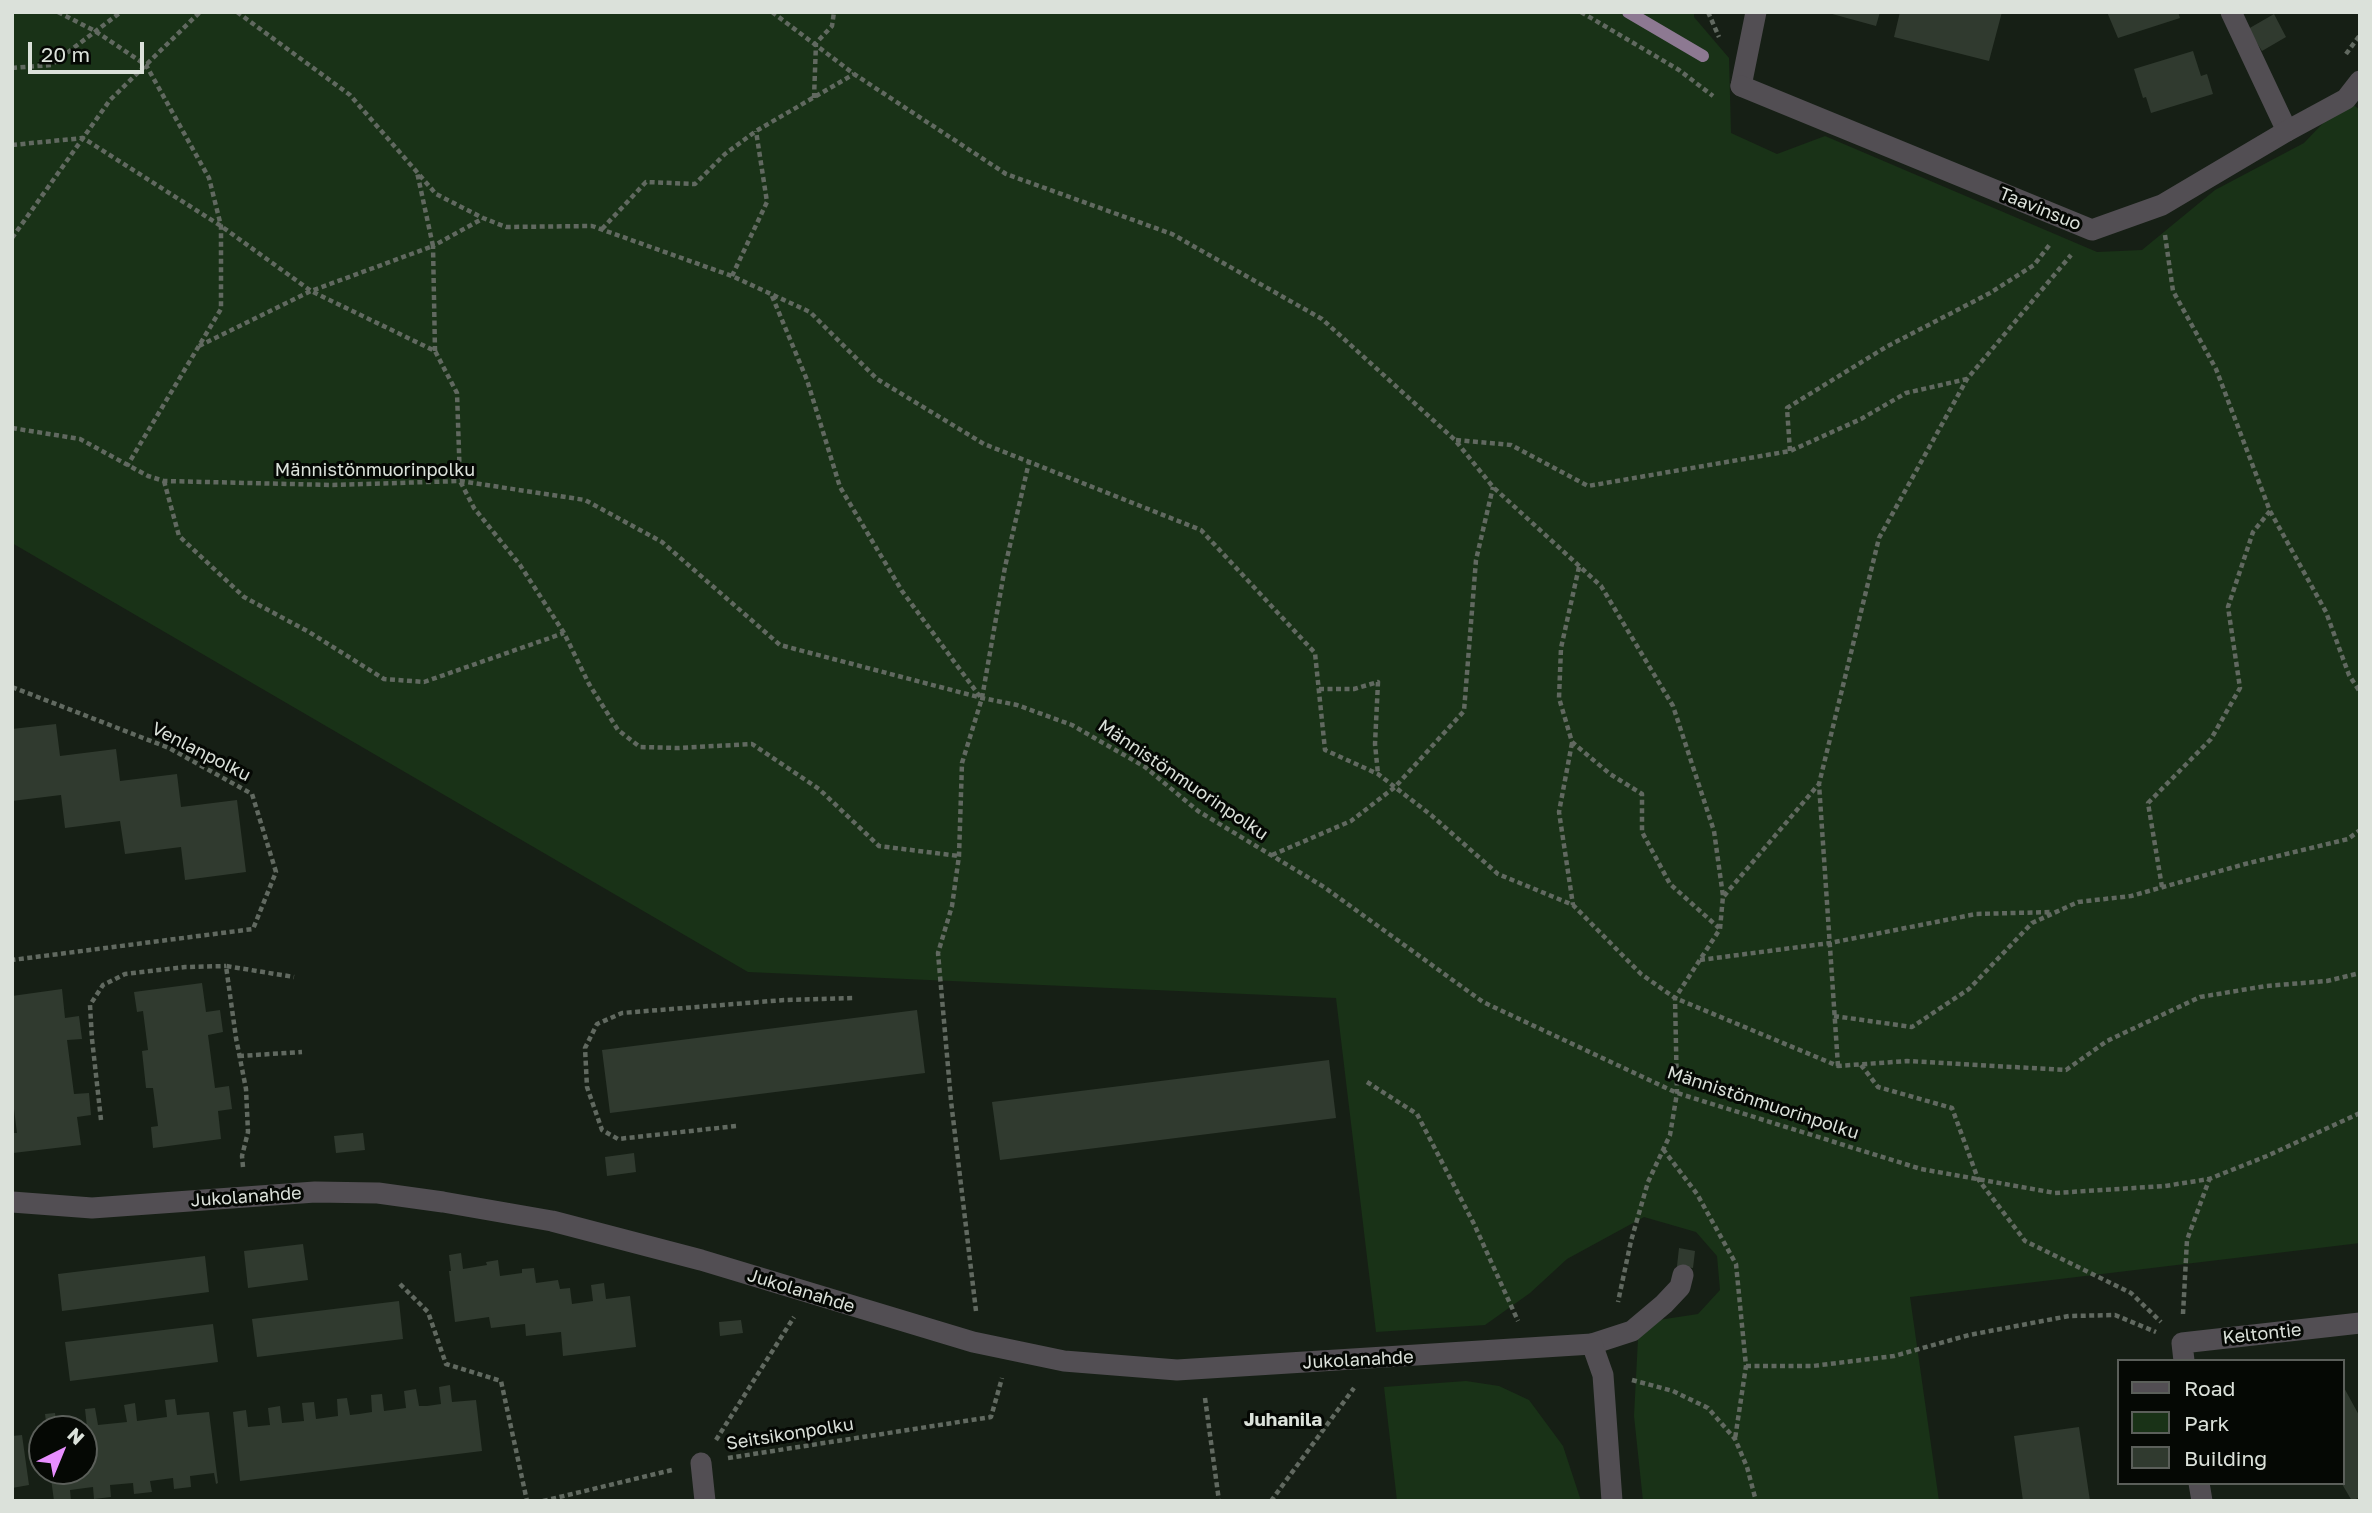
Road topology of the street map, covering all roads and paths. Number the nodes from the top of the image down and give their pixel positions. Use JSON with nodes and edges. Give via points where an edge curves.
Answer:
{"nodes":[{"id":1,"x":58,"y":12,"type":"edge"},
{"id":2,"x":121,"y":12,"type":"edge"},
{"id":3,"x":200,"y":12,"type":"edge"},
{"id":4,"x":237,"y":12,"type":"edge"},
{"id":5,"x":772,"y":12,"type":"edge"},
{"id":6,"x":834,"y":12,"type":"edge"},
{"id":7,"x":1581,"y":12,"type":"edge"},
{"id":8,"x":1756,"y":12,"type":"edge"},
{"id":9,"x":2231,"y":12,"type":"edge"},
{"id":10,"x":95,"y":32,"type":"junction"},
{"id":11,"x":2360,"y":35,"type":"edge"},
{"id":12,"x":816,"y":43,"type":"junction"},
{"id":13,"x":2339,"y":63,"type":"dead end"},
{"id":14,"x":146,"y":65,"type":"junction"},
{"id":15,"x":12,"y":68,"type":"edge"},
{"id":16,"x":854,"y":74,"type":"junction"},
{"id":17,"x":2360,"y":81,"type":"edge"},
{"id":18,"x":814,"y":99,"type":"junction"},
{"id":19,"x":1720,"y":101,"type":"dead end"},
{"id":20,"x":756,"y":131,"type":"junction"},
{"id":21,"x":2287,"y":131,"type":"junction"},
{"id":22,"x":83,"y":138,"type":"junction"},
{"id":23,"x":12,"y":145,"type":"edge"},
{"id":24,"x":417,"y":172,"type":"junction"},
{"id":25,"x":2162,"y":205,"type":"junction"},
{"id":26,"x":483,"y":218,"type":"junction"},
{"id":27,"x":2068,"y":220,"type":"junction"},
{"id":28,"x":220,"y":226,"type":"junction"},
{"id":29,"x":603,"y":229,"type":"junction"},
{"id":30,"x":2092,"y":230,"type":"junction"},
{"id":31,"x":12,"y":238,"type":"edge"},
{"id":32,"x":433,"y":246,"type":"junction"},
{"id":33,"x":732,"y":276,"type":"junction"},
{"id":34,"x":311,"y":291,"type":"junction"},
{"id":35,"x":772,"y":295,"type":"junction"},
{"id":36,"x":198,"y":346,"type":"junction"},
{"id":37,"x":435,"y":351,"type":"junction"},
{"id":38,"x":1967,"y":379,"type":"junction"},
{"id":39,"x":12,"y":428,"type":"edge"},
{"id":40,"x":1455,"y":440,"type":"junction"},
{"id":41,"x":1790,"y":451,"type":"junction"},
{"id":42,"x":1029,"y":462,"type":"junction"},
{"id":43,"x":127,"y":466,"type":"junction"},
{"id":44,"x":164,"y":481,"type":"junction"},
{"id":45,"x":460,"y":481,"type":"junction"},
{"id":46,"x":1493,"y":487,"type":"junction"},
{"id":47,"x":2270,"y":512,"type":"junction"},
{"id":48,"x":1580,"y":566,"type":"junction"},
{"id":49,"x":564,"y":633,"type":"junction"},
{"id":50,"x":12,"y":687,"type":"edge"},
{"id":51,"x":1319,"y":689,"type":"junction"},
{"id":52,"x":2360,"y":692,"type":"edge"},
{"id":53,"x":982,"y":698,"type":"junction"},
{"id":54,"x":1573,"y":742,"type":"junction"},
{"id":55,"x":1378,"y":774,"type":"junction"},
{"id":56,"x":1819,"y":784,"type":"junction"},
{"id":57,"x":1395,"y":787,"type":"junction"},
{"id":58,"x":2360,"y":830,"type":"edge"},
{"id":59,"x":1271,"y":855,"type":"junction"},
{"id":60,"x":959,"y":856,"type":"junction"},
{"id":61,"x":2162,"y":887,"type":"junction"},
{"id":62,"x":1723,"y":897,"type":"junction"},
{"id":63,"x":1573,"y":905,"type":"junction"},
{"id":64,"x":2056,"y":912,"type":"junction"},
{"id":65,"x":1720,"y":929,"type":"junction"},
{"id":66,"x":1829,"y":943,"type":"junction"},
{"id":67,"x":12,"y":960,"type":"edge"},
{"id":68,"x":1699,"y":960,"type":"junction"},
{"id":69,"x":226,"y":966,"type":"junction"},
{"id":70,"x":2360,"y":973,"type":"edge"},
{"id":71,"x":293,"y":977,"type":"dead end"},
{"id":72,"x":1675,"y":998,"type":"junction"},
{"id":73,"x":853,"y":999,"type":"dead end"},
{"id":74,"x":1834,"y":1016,"type":"junction"},
{"id":75,"x":302,"y":1052,"type":"dead end"},
{"id":76,"x":239,"y":1056,"type":"junction"},
{"id":77,"x":1861,"y":1065,"type":"junction"},
{"id":78,"x":1838,"y":1066,"type":"junction"},
{"id":79,"x":1367,"y":1083,"type":"dead end"},
{"id":80,"x":1677,"y":1093,"type":"junction"},
{"id":81,"x":2360,"y":1113,"type":"edge"},
{"id":82,"x":101,"y":1120,"type":"dead end"},
{"id":83,"x":736,"y":1126,"type":"dead end"},
{"id":84,"x":1663,"y":1149,"type":"junction"},
{"id":85,"x":1978,"y":1179,"type":"junction"},
{"id":86,"x":2209,"y":1179,"type":"junction"},
{"id":87,"x":246,"y":1198,"type":"junction"},
{"id":88,"x":12,"y":1202,"type":"edge"},
{"id":89,"x":1683,"y":1275,"type":"dead end"},
{"id":90,"x":400,"y":1284,"type":"dead end"},
{"id":91,"x":810,"y":1293,"type":"junction"},
{"id":92,"x":977,"y":1319,"type":"dead end"},
{"id":93,"x":2360,"y":1323,"type":"edge"},
{"id":94,"x":1592,"y":1345,"type":"junction"},
{"id":95,"x":1530,"y":1349,"type":"junction"},
{"id":96,"x":2183,"y":1352,"type":"edge"},
{"id":97,"x":1375,"y":1359,"type":"junction"},
{"id":98,"x":1005,"y":1366,"type":"dead end"},
{"id":99,"x":1746,"y":1366,"type":"junction"},
{"id":100,"x":1603,"y":1375,"type":"junction"},
{"id":101,"x":1204,"y":1390,"type":"dead end"},
{"id":102,"x":1735,"y":1439,"type":"junction"},
{"id":103,"x":701,"y":1463,"type":"junction"},
{"id":104,"x":527,"y":1501,"type":"edge"},
{"id":105,"x":543,"y":1501,"type":"edge"},
{"id":106,"x":705,"y":1501,"type":"edge"},
{"id":107,"x":1219,"y":1501,"type":"edge"},
{"id":108,"x":1271,"y":1501,"type":"edge"},
{"id":109,"x":1612,"y":1501,"type":"edge"},
{"id":110,"x":1756,"y":1501,"type":"edge"}],
"edges":[{"from":1,"to":10,"type":"path"},
{"from":2,"to":10,"type":"path"},
{"from":3,"to":14,"type":"path"},
{"from":4,"to":24,"type":"path","via":[[350,95]]},
{"from":5,"to":12,"type":"path"},
{"from":6,"to":12,"type":"path","via":[[832,26]]},
{"from":7,"to":19,"type":"path","via":[[1679,70]]},
{"from":8,"to":27,"type":"street","name":"Taavinsuo","via":[[1741,86]]},
{"from":9,"to":21,"type":"street"},
{"from":10,"to":14,"type":"path"},
{"from":10,"to":15,"type":"path","via":[[51,65]]},
{"from":11,"to":13,"type":"path"},
{"from":12,"to":16,"type":"path"},
{"from":12,"to":18,"type":"path"},
{"from":14,"to":22,"type":"path","via":[[110,100]]},
{"from":14,"to":28,"type":"path","via":[[209,178]]},
{"from":16,"to":18,"type":"path"},
{"from":16,"to":40,"type":"path","via":[[1006,174],[1172,234],[1322,319]]},
{"from":17,"to":21,"type":"street","name":"Taavinsuo","via":[[2346,99]]},
{"from":18,"to":20,"type":"path"},
{"from":20,"to":29,"type":"path","via":[[695,184],[646,182]]},
{"from":20,"to":33,"type":"path","via":[[767,202]]},
{"from":21,"to":25,"type":"street","name":"Taavinsuo"},
{"from":22,"to":23,"type":"path"},
{"from":22,"to":28,"type":"path"},
{"from":22,"to":31,"type":"path"},
{"from":24,"to":26,"type":"path","via":[[436,194]]},
{"from":24,"to":32,"type":"path"},
{"from":25,"to":30,"type":"street","name":"Taavinsuo"},
{"from":25,"to":47,"type":"path","via":[[2173,291],[2217,369]]},
{"from":26,"to":29,"type":"path","via":[[506,227]]},
{"from":26,"to":32,"type":"path"},
{"from":27,"to":30,"type":"street","name":"Taavinsuo"},
{"from":27,"to":41,"type":"path","via":[[2035,265],[1787,408]]},
{"from":28,"to":34,"type":"path"},
{"from":28,"to":36,"type":"path","via":[[221,309]]},
{"from":29,"to":33,"type":"path"},
{"from":30,"to":38,"type":"path"},
{"from":32,"to":34,"type":"path"},
{"from":32,"to":37,"type":"path"},
{"from":33,"to":35,"type":"path"},
{"from":34,"to":36,"type":"path"},
{"from":34,"to":37,"type":"path"},
{"from":35,"to":42,"type":"path","via":[[810,312],[877,379],[984,444]]},
{"from":35,"to":53,"type":"path","via":[[807,380],[840,486],[902,591]]},
{"from":36,"to":43,"type":"path"},
{"from":37,"to":45,"type":"path","via":[[457,393]]},
{"from":38,"to":41,"type":"path","via":[[1906,393]]},
{"from":38,"to":56,"type":"path","via":[[1879,538]]},
{"from":39,"to":43,"type":"path","name":"Männistönmuorinpolku","via":[[80,439]]},
{"from":40,"to":41,"type":"path","via":[[1511,445],[1588,486]]},
{"from":40,"to":46,"type":"path"},
{"from":42,"to":51,"type":"path","via":[[1201,530],[1315,653]]},
{"from":42,"to":53,"type":"path"},
{"from":43,"to":44,"type":"path","name":"Männistönmuorinpolku"},
{"from":44,"to":45,"type":"path","name":"Männistönmuorinpolku","via":[[333,485]]},
{"from":44,"to":49,"type":"path","via":[[179,536],[244,597],[384,679],[424,682]]},
{"from":45,"to":49,"type":"path","via":[[474,508],[520,565]]},
{"from":45,"to":53,"type":"path","name":"Männistönmuorinpolku","via":[[585,500],[662,542],[780,645]]},
{"from":46,"to":48,"type":"path"},
{"from":46,"to":57,"type":"path","via":[[1476,560],[1464,711]]},
{"from":47,"to":52,"type":"path","via":[[2326,612]]},
{"from":47,"to":61,"type":"path","via":[[2253,532],[2228,607],[2240,688],[2211,739],[2148,803]]},
{"from":48,"to":54,"type":"path","via":[[1561,648],[1559,698]]},
{"from":48,"to":62,"type":"path","via":[[1601,586],[1672,706],[1714,831]]},
{"from":49,"to":60,"type":"path","via":[[618,730],[640,747],[752,744],[819,789],[879,846]]},
{"from":50,"to":67,"type":"path","name":"Venlanpolku","via":[[169,748],[252,794],[276,872],[253,929]]},
{"from":51,"to":55,"type":"path","via":[[1325,750]]},
{"from":51,"to":55,"type":"path","via":[[1354,689],[1378,682]]},
{"from":53,"to":59,"type":"path","name":"Männistönmuorinpolku","via":[[1072,724],[1145,767],[1198,811]]},
{"from":53,"to":60,"type":"path","via":[[962,762]]},
{"from":54,"to":63,"type":"path","via":[[1559,812]]},
{"from":54,"to":65,"type":"path","via":[[1642,794],[1642,832],[1670,884]]},
{"from":55,"to":57,"type":"path"},
{"from":56,"to":62,"type":"path"},
{"from":56,"to":66,"type":"path"},
{"from":57,"to":59,"type":"path","via":[[1351,821]]},
{"from":57,"to":63,"type":"path","via":[[1498,874]]},
{"from":58,"to":61,"type":"path","via":[[2348,839]]},
{"from":59,"to":80,"type":"path","name":"Männistönmuorinpolku","via":[[1324,887],[1483,1002]]},
{"from":60,"to":92,"type":"path","via":[[952,906],[938,953]]},
{"from":61,"to":64,"type":"path","via":[[2078,902]]},
{"from":62,"to":65,"type":"path"},
{"from":63,"to":72,"type":"path","via":[[1641,974]]},
{"from":64,"to":66,"type":"path","via":[[1976,914]]},
{"from":64,"to":74,"type":"path","via":[[2032,923],[1969,989],[1912,1027]]},
{"from":65,"to":68,"type":"path"},
{"from":66,"to":68,"type":"path"},
{"from":66,"to":74,"type":"path"},
{"from":68,"to":72,"type":"path"},
{"from":69,"to":71,"type":"path"},
{"from":69,"to":76,"type":"path"},
{"from":69,"to":82,"type":"path","via":[[125,974],[103,985],[90,1005]]},
{"from":70,"to":77,"type":"path","via":[[2200,997],[2107,1041],[2066,1070],[1907,1061]]},
{"from":72,"to":78,"type":"path"},
{"from":72,"to":80,"type":"path"},
{"from":73,"to":83,"type":"path","via":[[622,1013],[597,1024],[585,1048],[587,1087],[602,1130],[618,1139]]},
{"from":74,"to":78,"type":"path"},
{"from":75,"to":76,"type":"path"},
{"from":76,"to":87,"type":"path","via":[[246,1089],[248,1132],[242,1156]]},
{"from":77,"to":78,"type":"path"},
{"from":77,"to":85,"type":"path","via":[[1878,1087],[1952,1108]]},
{"from":79,"to":95,"type":"path","via":[[1417,1114],[1474,1224]]},
{"from":80,"to":84,"type":"path"},
{"from":80,"to":85,"type":"path","name":"Männistönmuorinpolku","via":[[1921,1168]]},
{"from":81,"to":86,"type":"path","name":"Männistönmuorinpolku"},
{"from":84,"to":94,"type":"path","via":[[1648,1182],[1620,1298]]},
{"from":84,"to":99,"type":"path","via":[[1697,1194],[1736,1264]]},
{"from":85,"to":86,"type":"path","name":"Männistönmuorinpolku","via":[[2055,1193]]},
{"from":85,"to":96,"type":"path","via":[[2025,1241],[2132,1293]]},
{"from":86,"to":96,"type":"path","via":[[2187,1240]]},
{"from":87,"to":88,"type":"street","name":"Jukolanahde","via":[[92,1208]]},
{"from":87,"to":91,"type":"street","name":"Jukolanahde","via":[[378,1193],[443,1202],[552,1221]]},
{"from":89,"to":94,"type":"street","name":"Jukolanahde","via":[[1680,1287],[1632,1331]]},
{"from":90,"to":104,"type":"path","via":[[428,1312],[446,1364],[501,1381]]},
{"from":91,"to":97,"type":"street","name":"Jukolanahde","via":[[974,1342],[1063,1361],[1177,1370]]},
{"from":91,"to":103,"type":"path"},
{"from":93,"to":96,"type":"street","name":"Keltontie"},
{"from":94,"to":95,"type":"street","name":"Jukolanahde"},
{"from":94,"to":100,"type":"street"},
{"from":95,"to":97,"type":"street","name":"Jukolanahde"},
{"from":96,"to":99,"type":"path","via":[[2115,1315],[2069,1316],[1969,1335],[1894,1356],[1813,1366]]},
{"from":97,"to":108,"type":"path"},
{"from":98,"to":103,"type":"path","name":"Seitsikonpolku","via":[[992,1417]]},
{"from":99,"to":102,"type":"path"},
{"from":100,"to":102,"type":"path","via":[[1673,1391],[1708,1408]]},
{"from":100,"to":109,"type":"street"},
{"from":101,"to":107,"type":"path"},
{"from":102,"to":110,"type":"path"},
{"from":103,"to":105,"type":"path","name":"Seitsikonpolku"},
{"from":103,"to":106,"type":"street"}]}
